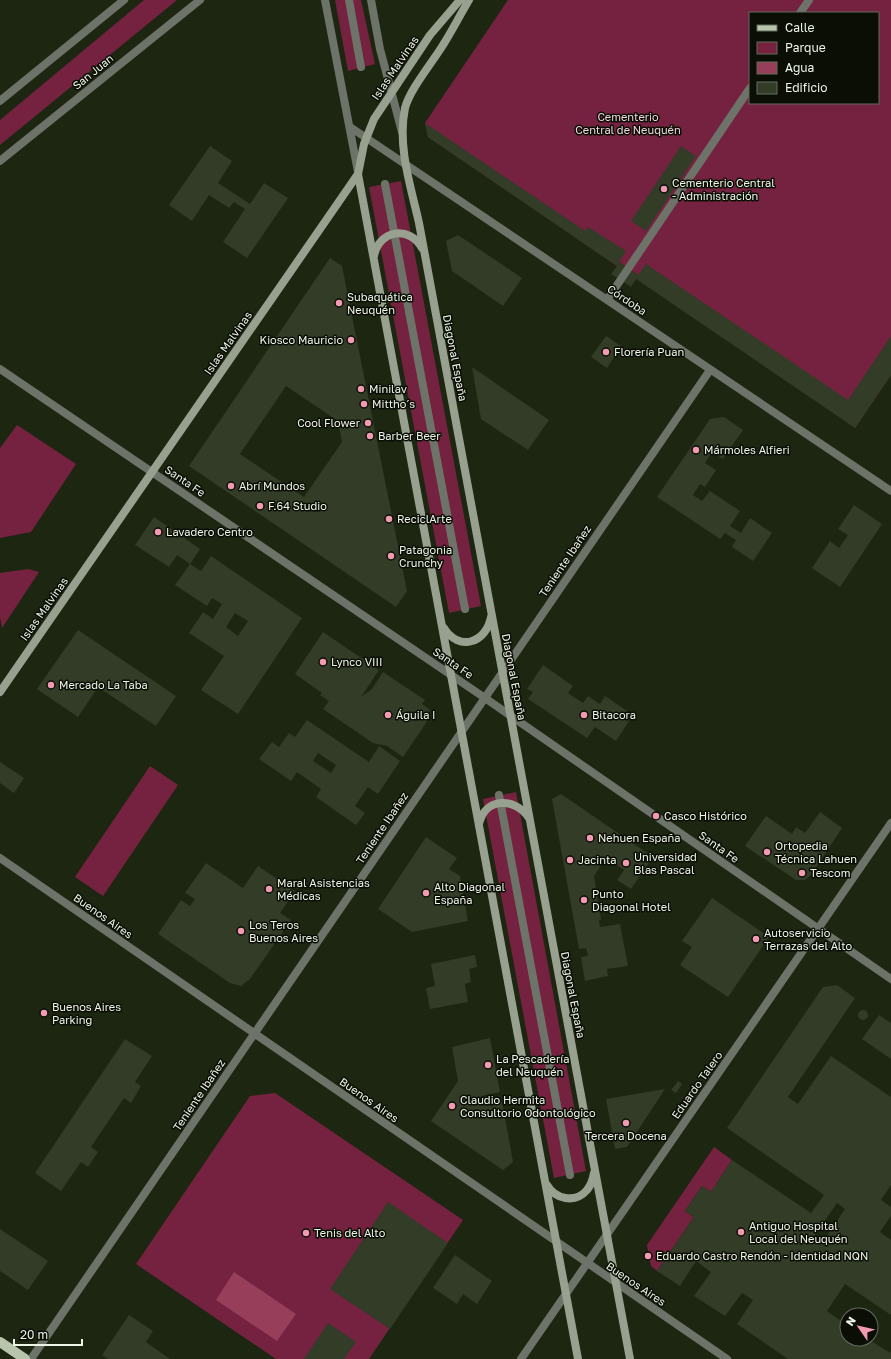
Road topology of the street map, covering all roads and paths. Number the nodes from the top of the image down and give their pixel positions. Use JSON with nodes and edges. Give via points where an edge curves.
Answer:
{"nodes":[{"id":1,"x":124,"y":0,"type":"edge"},
{"id":2,"x":200,"y":0,"type":"edge"},
{"id":3,"x":325,"y":0,"type":"edge"},
{"id":4,"x":349,"y":0,"type":"edge"},
{"id":5,"x":371,"y":0,"type":"edge"},
{"id":6,"x":460,"y":0,"type":"edge"},
{"id":7,"x":469,"y":0,"type":"edge"},
{"id":8,"x":809,"y":0,"type":"edge"},
{"id":9,"x":801,"y":12,"type":"edge"},
{"id":10,"x":361,"y":67,"type":"dead end"},
{"id":11,"x":749,"y":89,"type":"edge"},
{"id":12,"x":392,"y":93,"type":"junction"},
{"id":13,"x":0,"y":101,"type":"edge"},
{"id":14,"x":350,"y":128,"type":"junction"},
{"id":15,"x":403,"y":137,"type":"junction"},
{"id":16,"x":366,"y":138,"type":"junction"},
{"id":17,"x":0,"y":161,"type":"edge"},
{"id":18,"x":406,"y":165,"type":"junction"},
{"id":19,"x":358,"y":174,"type":"junction"},
{"id":20,"x":385,"y":184,"type":"dead end"},
{"id":21,"x":394,"y":234,"type":"junction"},
{"id":22,"x":424,"y":250,"type":"junction"},
{"id":23,"x":374,"y":258,"type":"junction"},
{"id":24,"x":607,"y":300,"type":"junction"},
{"id":25,"x":0,"y":369,"type":"edge"},
{"id":26,"x":710,"y":370,"type":"junction"},
{"id":27,"x":152,"y":472,"type":"junction"},
{"id":28,"x":891,"y":491,"type":"edge"},
{"id":29,"x":465,"y":609,"type":"dead end"},
{"id":30,"x":492,"y":616,"type":"junction"},
{"id":31,"x":442,"y":626,"type":"junction"},
{"id":32,"x":502,"y":672,"type":"junction"},
{"id":33,"x":451,"y":675,"type":"junction"},
{"id":34,"x":0,"y":692,"type":"edge"},
{"id":35,"x":485,"y":698,"type":"junction"},
{"id":36,"x":510,"y":716,"type":"junction"},
{"id":37,"x":462,"y":732,"type":"junction"},
{"id":38,"x":500,"y":799,"type":"junction"},
{"id":39,"x":529,"y":818,"type":"junction"},
{"id":40,"x":891,"y":823,"type":"edge"},
{"id":41,"x":479,"y":826,"type":"junction"},
{"id":42,"x":0,"y":858,"type":"edge"},
{"id":43,"x":818,"y":929,"type":"junction"},
{"id":44,"x":891,"y":979,"type":"edge"},
{"id":45,"x":254,"y":1034,"type":"junction"},
{"id":46,"x":595,"y":1170,"type":"junction"},
{"id":47,"x":570,"y":1175,"type":"dead end"},
{"id":48,"x":545,"y":1181,"type":"junction"},
{"id":49,"x":607,"y":1235,"type":"junction"},
{"id":50,"x":556,"y":1243,"type":"junction"},
{"id":51,"x":587,"y":1264,"type":"junction"},
{"id":52,"x":616,"y":1283,"type":"junction"},
{"id":53,"x":566,"y":1294,"type":"junction"},
{"id":54,"x":0,"y":1342,"type":"edge"},
{"id":55,"x":25,"y":1359,"type":"edge"},
{"id":56,"x":32,"y":1359,"type":"edge"},
{"id":57,"x":521,"y":1359,"type":"edge"},
{"id":58,"x":578,"y":1359,"type":"edge"},
{"id":59,"x":630,"y":1359,"type":"edge"},
{"id":60,"x":727,"y":1359,"type":"edge"}],
"edges":[{"from":1,"to":13,"type":"street"},
{"from":2,"to":17,"type":"street","name":"San Juan"},
{"from":3,"to":14,"type":"street"},
{"from":4,"to":10,"type":"street"},
{"from":5,"to":12,"type":"street","name":"Diagonal España"},
{"from":6,"to":12,"type":"main road","name":"Islas Malvinas","via":[[430,35]]},
{"from":7,"to":15,"type":"main road","via":[[409,99],[404,117]]},
{"from":8,"to":9,"type":"street"},
{"from":11,"to":24,"type":"street"},
{"from":12,"to":15,"type":"street","name":"Diagonal España"},
{"from":12,"to":16,"type":"main road","name":"Islas Malvinas","via":[[374,119]]},
{"from":14,"to":16,"type":"street","name":"Córdoba"},
{"from":14,"to":19,"type":"street"},
{"from":15,"to":18,"type":"main road","name":"Diagonal España"},
{"from":16,"to":18,"type":"street","name":"Córdoba"},
{"from":16,"to":19,"type":"main road","name":"Islas Malvinas"},
{"from":18,"to":22,"type":"main road","name":"Diagonal España"},
{"from":18,"to":24,"type":"street","name":"Córdoba"},
{"from":19,"to":23,"type":"main road"},
{"from":19,"to":27,"type":"main road","name":"Islas Malvinas"},
{"from":20,"to":21,"type":"street"},
{"from":21,"to":22,"type":"main road","via":[[408,235],[420,243]]},
{"from":21,"to":23,"type":"main road","via":[[382,239]]},
{"from":21,"to":29,"type":"street"},
{"from":22,"to":30,"type":"main road","name":"Diagonal España"},
{"from":23,"to":31,"type":"main road"},
{"from":24,"to":26,"type":"street","name":"Córdoba"},
{"from":25,"to":27,"type":"street","name":"Santa Fe"},
{"from":26,"to":28,"type":"street","name":"Córdoba"},
{"from":26,"to":32,"type":"street","name":"Teniente Ibañez"},
{"from":27,"to":33,"type":"street","name":"Santa Fe"},
{"from":27,"to":34,"type":"main road","name":"Islas Malvinas"},
{"from":30,"to":31,"type":"main road","via":[[486,632],[474,641],[459,641],[449,635]]},
{"from":30,"to":32,"type":"main road","name":"Diagonal España"},
{"from":31,"to":33,"type":"main road"},
{"from":32,"to":35,"type":"street","name":"Teniente Ibañez"},
{"from":32,"to":36,"type":"main road","name":"Diagonal España"},
{"from":33,"to":35,"type":"street","name":"Santa Fe"},
{"from":33,"to":37,"type":"main road"},
{"from":35,"to":36,"type":"street","name":"Santa Fe"},
{"from":35,"to":37,"type":"street","name":"Teniente Ibañez"},
{"from":36,"to":39,"type":"main road","name":"Diagonal España"},
{"from":36,"to":43,"type":"street","name":"Santa Fe"},
{"from":37,"to":41,"type":"main road"},
{"from":37,"to":45,"type":"street","name":"Teniente Ibañez"},
{"from":38,"to":39,"type":"main road","via":[[514,804]]},
{"from":38,"to":41,"type":"main road","via":[[483,814]]},
{"from":38,"to":47,"type":"street"},
{"from":39,"to":46,"type":"main road","name":"Diagonal España"},
{"from":40,"to":43,"type":"street","name":"Eduardo Talero"},
{"from":41,"to":48,"type":"main road"},
{"from":42,"to":45,"type":"street","name":"Buenos Aires"},
{"from":43,"to":44,"type":"street","name":"Santa Fe"},
{"from":43,"to":49,"type":"street","name":"Eduardo Talero"},
{"from":45,"to":50,"type":"street","name":"Buenos Aires"},
{"from":45,"to":56,"type":"street","name":"Teniente Ibañez"},
{"from":46,"to":48,"type":"main road","via":[[592,1182],[576,1197],[557,1196]]},
{"from":46,"to":49,"type":"main road","name":"Diagonal España"},
{"from":48,"to":50,"type":"main road"},
{"from":49,"to":51,"type":"street","name":"Eduardo Talero"},
{"from":49,"to":52,"type":"main road","name":"Diagonal España"},
{"from":50,"to":51,"type":"street","name":"Buenos Aires"},
{"from":50,"to":53,"type":"main road"},
{"from":51,"to":52,"type":"street","name":"Buenos Aires"},
{"from":51,"to":53,"type":"street","name":"Eduardo Talero"},
{"from":52,"to":59,"type":"main road","name":"Diagonal España"},
{"from":52,"to":60,"type":"street","name":"Buenos Aires"},
{"from":53,"to":57,"type":"street","name":"Eduardo Talero"},
{"from":53,"to":58,"type":"main road"},
{"from":54,"to":55,"type":"main road"}]}
